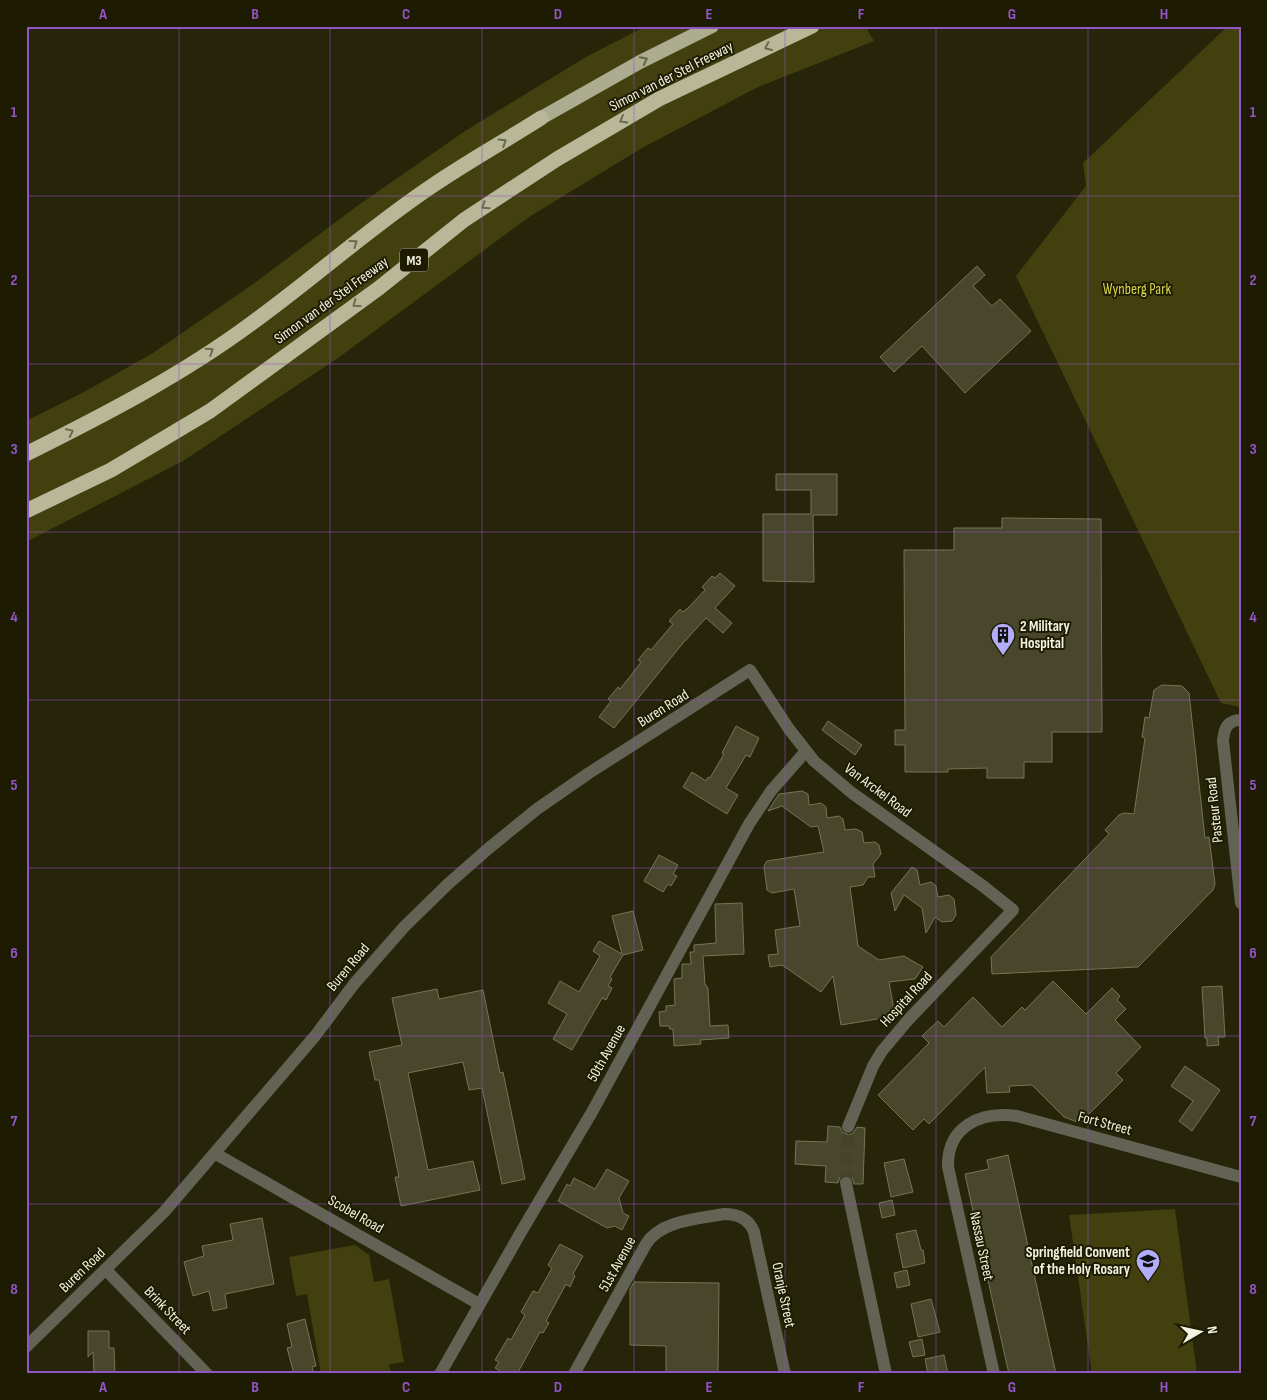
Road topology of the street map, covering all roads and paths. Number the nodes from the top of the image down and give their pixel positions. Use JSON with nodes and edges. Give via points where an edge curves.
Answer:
{"nodes":[{"id":1,"x":712,"y":26,"type":"edge"},
{"id":2,"x":812,"y":26,"type":"edge"},
{"id":3,"x":541,"y":118,"type":"joint"},
{"id":4,"x":26,"y":454,"type":"edge"},
{"id":5,"x":26,"y":511,"type":"edge"},
{"id":6,"x":750,"y":670,"type":"joint"},
{"id":7,"x":1238,"y":720,"type":"edge"},
{"id":8,"x":806,"y":751,"type":"junction"},
{"id":9,"x":1241,"y":903,"type":"edge"},
{"id":10,"x":1013,"y":910,"type":"joint"},
{"id":11,"x":848,"y":1127,"type":"tunnel mouth"},
{"id":12,"x":962,"y":1128,"type":"joint"},
{"id":13,"x":216,"y":1154,"type":"junction"},
{"id":14,"x":1241,"y":1177,"type":"edge"},
{"id":15,"x":846,"y":1183,"type":"tunnel mouth"},
{"id":16,"x":749,"y":1224,"type":"joint"},
{"id":17,"x":106,"y":1270,"type":"junction"},
{"id":18,"x":479,"y":1304,"type":"junction"},
{"id":19,"x":26,"y":1347,"type":"edge"},
{"id":20,"x":207,"y":1374,"type":"edge"},
{"id":21,"x":440,"y":1374,"type":"edge"},
{"id":22,"x":574,"y":1374,"type":"edge"},
{"id":23,"x":785,"y":1374,"type":"edge"},
{"id":24,"x":886,"y":1374,"type":"edge"},
{"id":25,"x":994,"y":1374,"type":"edge"}],
"edges":[{"from":3,"to":1,"type":"highway","name":"Simon van der Stel Freeway","one_way":true},
{"from":2,"to":5,"type":"highway","name":"Simon van der Stel Freeway","number":"M3","one_way":true,"via":[[659,99],[557,158],[464,220],[379,288],[210,411],[111,470]]},
{"from":4,"to":3,"type":"highway","name":"Simon van der Stel Freeway","one_way":true,"via":[[179,371],[251,324],[432,186]]},
{"from":6,"to":8,"type":"street","name":"Van Arckel Road"},
{"from":6,"to":13,"type":"street","name":"Buren Road","via":[[537,809],[448,884],[404,927],[354,984]]},
{"from":7,"to":9,"type":"street","name":"Pasteur Road","via":[[1230,722],[1224,729],[1223,741]]},
{"from":8,"to":10,"type":"street","name":"Van Arckel Road","via":[[852,793]]},
{"from":8,"to":18,"type":"street","name":"50th Avenue","via":[[771,791],[750,824],[592,1112]]},
{"from":10,"to":11,"type":"street","name":"Hospital Road","via":[[882,1051]]},
{"from":12,"to":14,"type":"street","name":"Fort Street","via":[[984,1117],[1006,1114]]},
{"from":12,"to":25,"type":"street","name":"Nassau Street","via":[[949,1151],[948,1167]]},
{"from":13,"to":17,"type":"street","name":"Buren Road"},
{"from":13,"to":18,"type":"street","name":"Scobel Road"},
{"from":15,"to":24,"type":"street"},
{"from":16,"to":22,"type":"street","name":"51st Avenue","via":[[737,1215],[724,1214],[666,1226],[654,1234]]},
{"from":16,"to":23,"type":"street","name":"Oranje Street","via":[[755,1236]]},
{"from":17,"to":19,"type":"street","name":"Buren Road"},
{"from":17,"to":20,"type":"street","name":"Brink Street"},
{"from":18,"to":21,"type":"street","name":"50th Avenue"}]}
